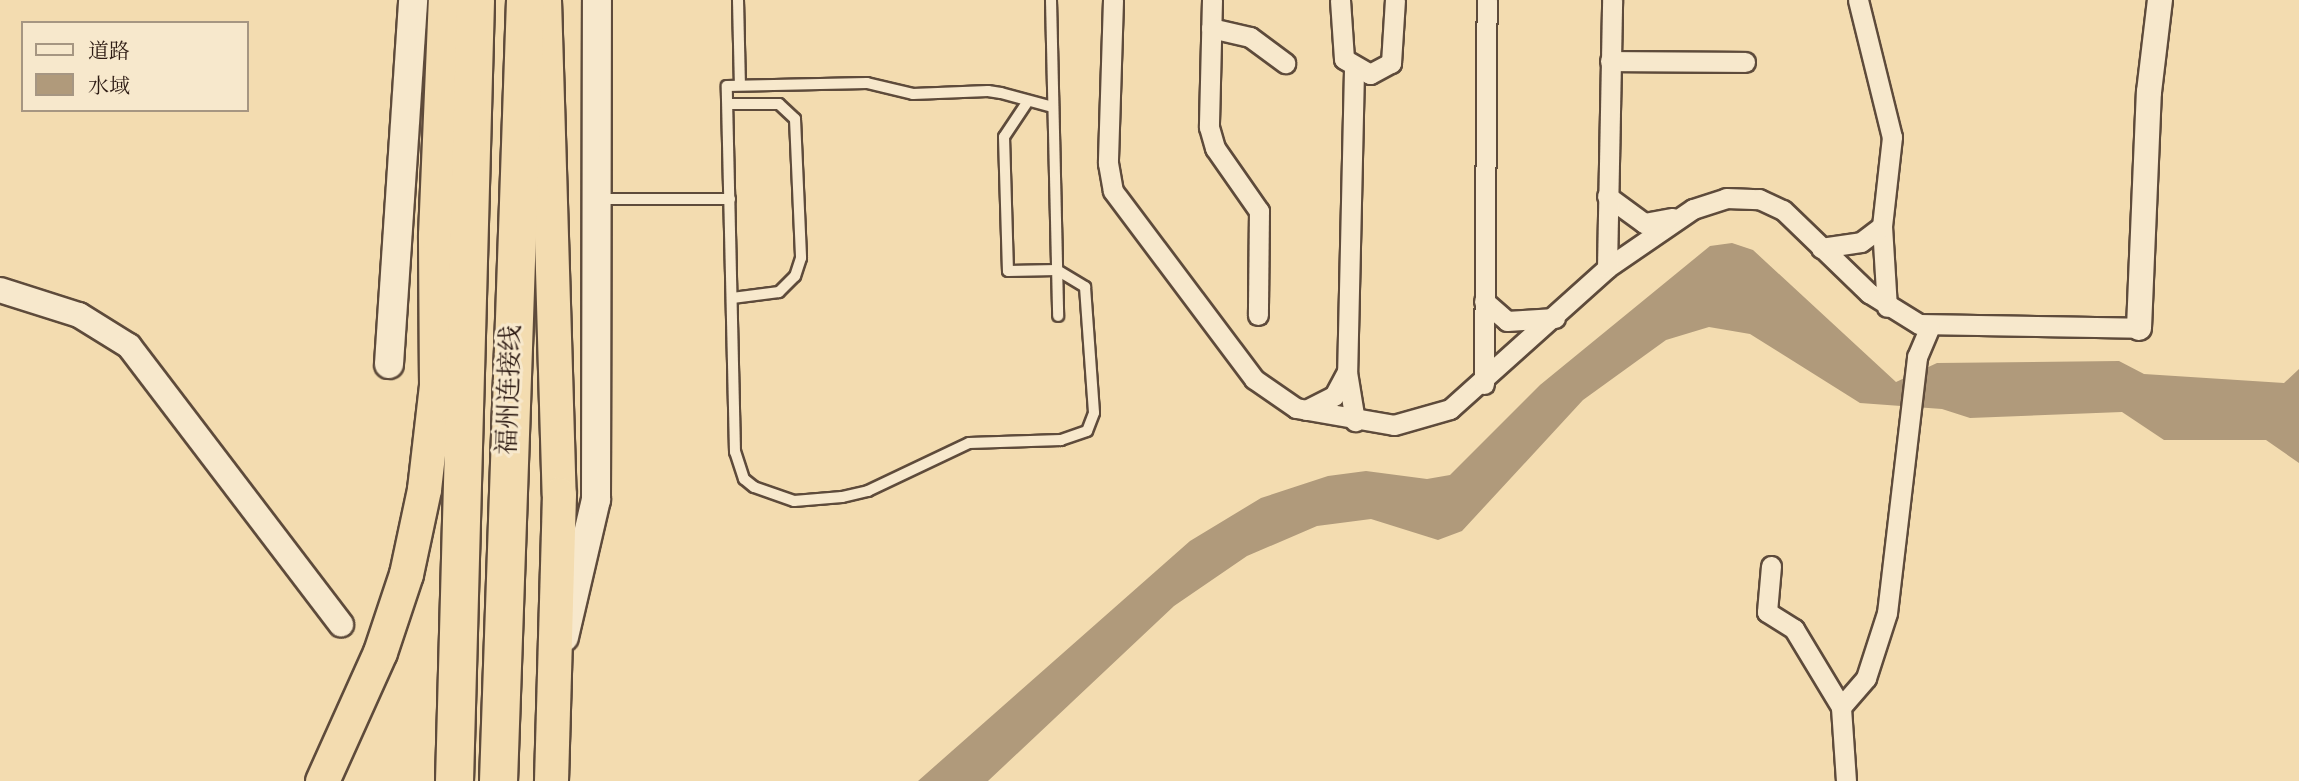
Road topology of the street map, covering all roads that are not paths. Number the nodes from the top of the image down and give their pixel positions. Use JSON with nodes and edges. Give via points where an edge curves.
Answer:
{"nodes":[{"id":1,"x":413,"y":0,"type":"edge"},
{"id":2,"x":445,"y":0,"type":"edge"},
{"id":3,"x":475,"y":0,"type":"edge"},
{"id":4,"x":525,"y":0,"type":"edge"},
{"id":5,"x":544,"y":0,"type":"edge"},
{"id":6,"x":597,"y":0,"type":"edge"},
{"id":7,"x":738,"y":0,"type":"edge"},
{"id":8,"x":1051,"y":0,"type":"edge"},
{"id":9,"x":1113,"y":0,"type":"edge"},
{"id":10,"x":1212,"y":0,"type":"edge"},
{"id":11,"x":1340,"y":0,"type":"edge"},
{"id":12,"x":1395,"y":0,"type":"edge"},
{"id":13,"x":1488,"y":0,"type":"edge"},
{"id":14,"x":1612,"y":0,"type":"edge"},
{"id":15,"x":1858,"y":0,"type":"edge"},
{"id":16,"x":2160,"y":0,"type":"edge"},
{"id":17,"x":1211,"y":29,"type":"junction"},
{"id":18,"x":1610,"y":61,"type":"junction"},
{"id":19,"x":1745,"y":62,"type":"dead end"},
{"id":20,"x":1285,"y":63,"type":"dead end"},
{"id":21,"x":1354,"y":70,"type":"junction"},
{"id":22,"x":740,"y":85,"type":"junction"},
{"id":23,"x":1028,"y":101,"type":"junction"},
{"id":24,"x":728,"y":104,"type":"junction"},
{"id":25,"x":1053,"y":107,"type":"junction"},
{"id":26,"x":1607,"y":195,"type":"junction"},
{"id":27,"x":597,"y":199,"type":"junction"},
{"id":28,"x":730,"y":199,"type":"junction"},
{"id":29,"x":1693,"y":209,"type":"junction"},
{"id":30,"x":1882,"y":226,"type":"junction"},
{"id":31,"x":1821,"y":248,"type":"junction"},
{"id":32,"x":1607,"y":268,"type":"junction"},
{"id":33,"x":1057,"y":270,"type":"junction"},
{"id":34,"x":0,"y":290,"type":"edge"},
{"id":35,"x":732,"y":298,"type":"junction"},
{"id":36,"x":1484,"y":301,"type":"junction"},
{"id":37,"x":1886,"y":307,"type":"junction"},
{"id":38,"x":1258,"y":314,"type":"dead end"},
{"id":39,"x":1058,"y":316,"type":"dead end"},
{"id":40,"x":1555,"y":318,"type":"junction"},
{"id":41,"x":1930,"y":327,"type":"junction"},
{"id":42,"x":2139,"y":328,"type":"joint"},
{"id":43,"x":389,"y":364,"type":"dead end"},
{"id":44,"x":1347,"y":372,"type":"junction"},
{"id":45,"x":1485,"y":384,"type":"junction"},
{"id":46,"x":1306,"y":410,"type":"junction"},
{"id":47,"x":1355,"y":421,"type":"junction"},
{"id":48,"x":1771,"y":566,"type":"dead end"},
{"id":49,"x":341,"y":624,"type":"dead end"},
{"id":50,"x":555,"y":673,"type":"junction"},
{"id":51,"x":1841,"y":707,"type":"junction"},
{"id":52,"x":322,"y":781,"type":"edge"},
{"id":53,"x":454,"y":781,"type":"edge"},
{"id":54,"x":498,"y":781,"type":"edge"},
{"id":55,"x":551,"y":781,"type":"edge"},
{"id":56,"x":1846,"y":781,"type":"edge"}],
"edges":[{"from":1,"to":43,"type":"main road"},
{"from":2,"to":52,"type":"highway","via":[[435,235],[436,385],[406,574],[380,652]]},
{"from":3,"to":53,"type":"highway","name":"福州连接线"},
{"from":4,"to":54,"type":"highway","name":"福州连接线"},
{"from":5,"to":50,"type":"highway","via":[[559,494]]},
{"from":6,"to":27,"type":"main road"},
{"from":7,"to":22,"type":"lane"},
{"from":8,"to":25,"type":"lane"},
{"from":9,"to":46,"type":"street","via":[[1108,163],[1113,191],[1254,379],[1273,396]]},
{"from":10,"to":17,"type":"street"},
{"from":11,"to":21,"type":"street","via":[[1341,49]]},
{"from":12,"to":21,"type":"street","via":[[1388,69]]},
{"from":13,"to":36,"type":"street"},
{"from":14,"to":18,"type":"street"},
{"from":15,"to":30,"type":"street","via":[[1892,137]]},
{"from":16,"to":42,"type":"street","via":[[2149,92]]},
{"from":17,"to":20,"type":"street","via":[[1250,37]]},
{"from":17,"to":38,"type":"street","via":[[1211,138],[1259,211]]},
{"from":18,"to":19,"type":"street"},
{"from":18,"to":26,"type":"street"},
{"from":21,"to":44,"type":"street"},
{"from":22,"to":23,"type":"lane","via":[[867,83],[901,93],[988,91]]},
{"from":22,"to":24,"type":"lane","via":[[727,86]]},
{"from":23,"to":25,"type":"lane"},
{"from":23,"to":33,"type":"lane","via":[[1004,137],[1008,271]]},
{"from":24,"to":28,"type":"lane"},
{"from":24,"to":35,"type":"lane","via":[[779,104],[795,119],[801,258],[795,276],[779,292]]},
{"from":25,"to":33,"type":"lane"},
{"from":26,"to":29,"type":"street","via":[[1644,223]]},
{"from":26,"to":32,"type":"street"},
{"from":27,"to":28,"type":"lane"},
{"from":27,"to":50,"type":"main road","via":[[596,500]]},
{"from":28,"to":35,"type":"lane"},
{"from":29,"to":31,"type":"street","via":[[1726,198],[1770,202]]},
{"from":29,"to":32,"type":"street"},
{"from":30,"to":31,"type":"street","via":[[1861,242]]},
{"from":30,"to":37,"type":"street"},
{"from":31,"to":37,"type":"street"},
{"from":32,"to":40,"type":"street"},
{"from":33,"to":35,"type":"lane","via":[[1078,279],[1090,298],[1094,413],[1087,431],[1072,439],[969,443],[868,491],[819,500],[771,496],[744,479],[737,466]]},
{"from":33,"to":39,"type":"lane"},
{"from":34,"to":49,"type":"street","via":[[79,315],[129,346]]},
{"from":36,"to":40,"type":"street","via":[[1507,321]]},
{"from":36,"to":45,"type":"street"},
{"from":37,"to":41,"type":"street"},
{"from":40,"to":45,"type":"street"},
{"from":41,"to":42,"type":"street"},
{"from":41,"to":51,"type":"street","via":[[1917,357],[1887,613],[1867,678]]},
{"from":44,"to":46,"type":"street","via":[[1334,396]]},
{"from":44,"to":47,"type":"street"},
{"from":45,"to":47,"type":"street","via":[[1462,403],[1423,419]]},
{"from":46,"to":47,"type":"street"},
{"from":48,"to":51,"type":"street","via":[[1767,612],[1794,629]]},
{"from":50,"to":55,"type":"highway"},
{"from":51,"to":56,"type":"street"}]}
